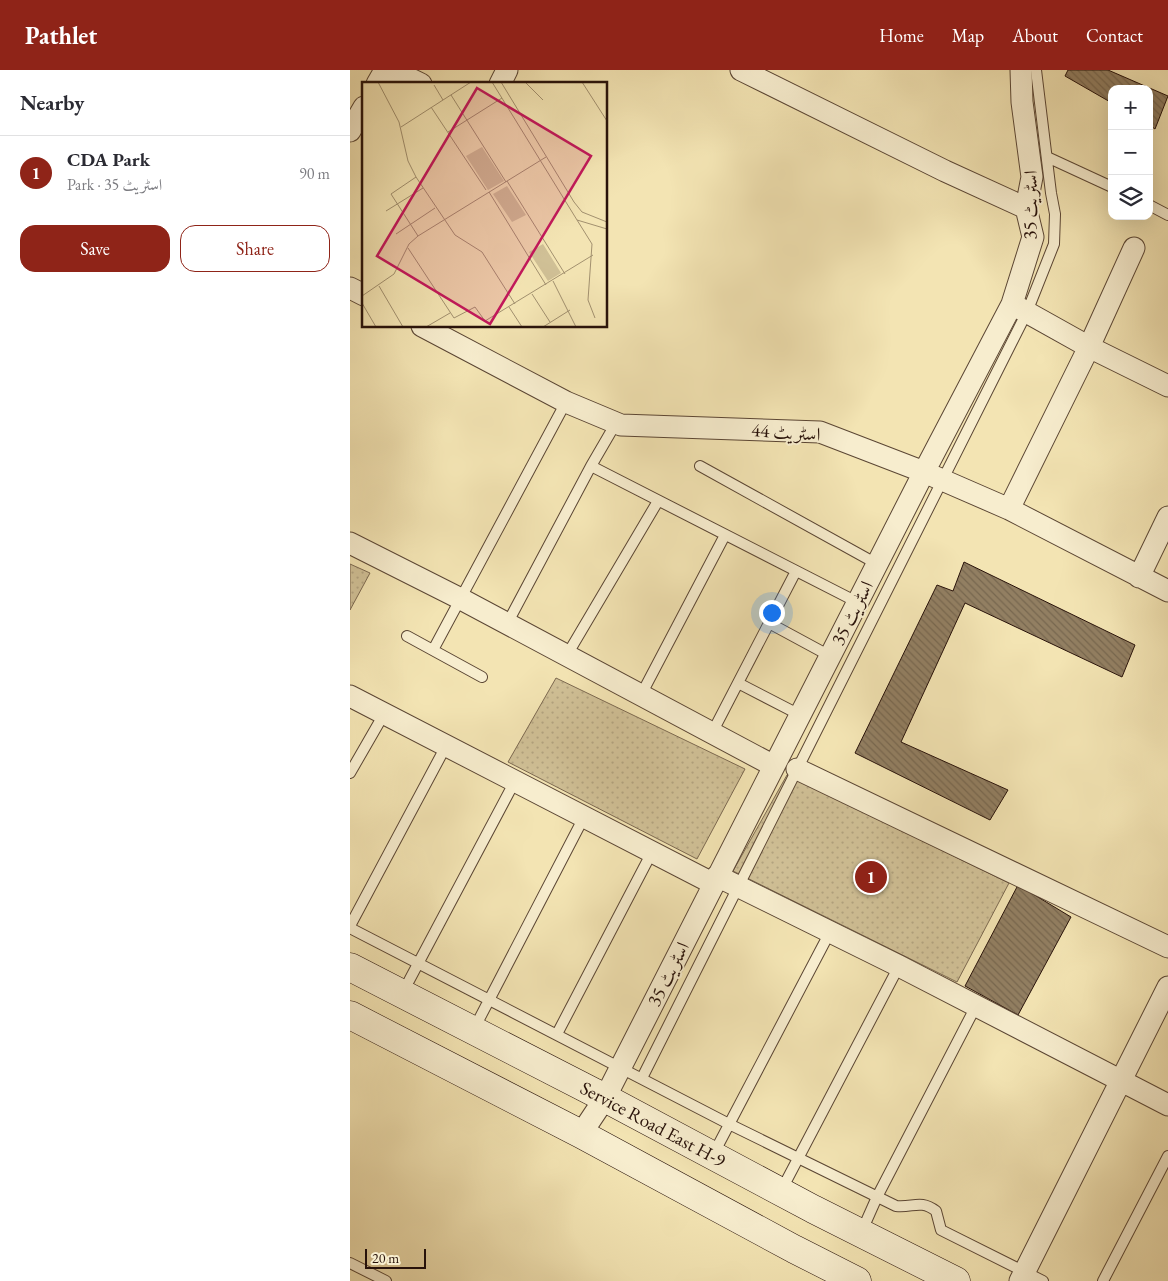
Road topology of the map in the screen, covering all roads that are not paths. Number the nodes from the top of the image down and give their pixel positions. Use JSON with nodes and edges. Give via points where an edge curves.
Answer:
{"nodes":[{"id":1,"x":385,"y":70,"type":"edge"},
{"id":2,"x":392,"y":70,"type":"edge"},
{"id":3,"x":507,"y":70,"type":"edge"},
{"id":4,"x":740,"y":70,"type":"edge"},
{"id":5,"x":1021,"y":70,"type":"edge"},
{"id":6,"x":1036,"y":70,"type":"edge"},
{"id":7,"x":378,"y":82,"type":"edge"},
{"id":8,"x":417,"y":82,"type":"edge"},
{"id":9,"x":501,"y":82,"type":"edge"},
{"id":10,"x":362,"y":110,"type":"edge"},
{"id":11,"x":350,"y":131,"type":"edge"},
{"id":12,"x":1047,"y":157,"type":"junction"},
{"id":13,"x":1108,"y":186,"type":"edge"},
{"id":14,"x":1153,"y":207,"type":"edge"},
{"id":15,"x":1026,"y":208,"type":"junction"},
{"id":16,"x":1168,"y":215,"type":"edge"},
{"id":17,"x":1134,"y":248,"type":"dead end"},
{"id":18,"x":350,"y":288,"type":"edge"},
{"id":19,"x":362,"y":294,"type":"edge"},
{"id":20,"x":1019,"y":308,"type":"junction"},
{"id":21,"x":426,"y":328,"type":"edge"},
{"id":22,"x":1090,"y":347,"type":"junction"},
{"id":23,"x":1168,"y":386,"type":"edge"},
{"id":24,"x":566,"y":402,"type":"junction"},
{"id":25,"x":616,"y":423,"type":"junction"},
{"id":26,"x":591,"y":466,"type":"junction"},
{"id":27,"x":700,"y":466,"type":"dead end"},
{"id":28,"x":933,"y":476,"type":"junction"},
{"id":29,"x":658,"y":501,"type":"junction"},
{"id":30,"x":1009,"y":509,"type":"junction"},
{"id":31,"x":1168,"y":517,"type":"edge"},
{"id":32,"x":724,"y":534,"type":"junction"},
{"id":33,"x":350,"y":543,"type":"edge"},
{"id":34,"x":877,"y":564,"type":"junction"},
{"id":35,"x":796,"y":571,"type":"junction"},
{"id":36,"x":1139,"y":576,"type":"junction"},
{"id":37,"x":1168,"y":591,"type":"edge"},
{"id":38,"x":461,"y":599,"type":"junction"},
{"id":39,"x":857,"y":602,"type":"junction"},
{"id":40,"x":769,"y":623,"type":"junction"},
{"id":41,"x":507,"y":624,"type":"junction"},
{"id":42,"x":407,"y":636,"type":"dead end"},
{"id":43,"x":433,"y":650,"type":"junction"},
{"id":44,"x":567,"y":655,"type":"junction"},
{"id":45,"x":830,"y":656,"type":"junction"},
{"id":46,"x":482,"y":676,"type":"dead end"},
{"id":47,"x":738,"y":683,"type":"junction"},
{"id":48,"x":641,"y":695,"type":"junction"},
{"id":49,"x":350,"y":696,"type":"edge"},
{"id":50,"x":384,"y":714,"type":"junction"},
{"id":51,"x":800,"y":715,"type":"junction"},
{"id":52,"x":712,"y":733,"type":"junction"},
{"id":53,"x":446,"y":746,"type":"junction"},
{"id":54,"x":774,"y":766,"type":"junction"},
{"id":55,"x":797,"y":768,"type":"junction"},
{"id":56,"x":350,"y":773,"type":"edge"},
{"id":57,"x":515,"y":781,"type":"junction"},
{"id":58,"x":584,"y":817,"type":"junction"},
{"id":59,"x":652,"y":852,"type":"junction"},
{"id":60,"x":716,"y":880,"type":"junction"},
{"id":61,"x":738,"y":888,"type":"junction"},
{"id":62,"x":350,"y":927,"type":"edge"},
{"id":63,"x":830,"y":932,"type":"junction"},
{"id":64,"x":1168,"y":947,"type":"edge"},
{"id":65,"x":418,"y":963,"type":"junction"},
{"id":66,"x":899,"y":966,"type":"junction"},
{"id":67,"x":350,"y":967,"type":"edge"},
{"id":68,"x":1168,"y":987,"type":"edge"},
{"id":69,"x":402,"y":994,"type":"junction"},
{"id":70,"x":488,"y":999,"type":"junction"},
{"id":71,"x":976,"y":1006,"type":"junction"},
{"id":72,"x":350,"y":1015,"type":"edge"},
{"id":73,"x":473,"y":1030,"type":"junction"},
{"id":74,"x":557,"y":1034,"type":"junction"},
{"id":75,"x":620,"y":1067,"type":"junction"},
{"id":76,"x":642,"y":1078,"type":"junction"},
{"id":77,"x":1120,"y":1081,"type":"junction"},
{"id":78,"x":605,"y":1098,"type":"junction"},
{"id":79,"x":1168,"y":1105,"type":"edge"},
{"id":80,"x":729,"y":1124,"type":"junction"},
{"id":81,"x":581,"y":1134,"type":"junction"},
{"id":82,"x":712,"y":1156,"type":"junction"},
{"id":83,"x":1168,"y":1156,"type":"edge"},
{"id":84,"x":797,"y":1158,"type":"junction"},
{"id":85,"x":780,"y":1192,"type":"junction"},
{"id":86,"x":877,"y":1197,"type":"junction"},
{"id":87,"x":813,"y":1209,"type":"junction"},
{"id":88,"x":861,"y":1233,"type":"junction"},
{"id":89,"x":794,"y":1248,"type":"junction"},
{"id":90,"x":350,"y":1263,"type":"edge"},
{"id":91,"x":1029,"y":1278,"type":"edge"},
{"id":92,"x":386,"y":1281,"type":"edge"},
{"id":93,"x":857,"y":1281,"type":"edge"},
{"id":94,"x":956,"y":1281,"type":"edge"},
{"id":95,"x":1103,"y":1281,"type":"edge"}],
"edges":[{"from":1,"to":7,"type":"street"},
{"from":2,"to":8,"type":"street"},
{"from":3,"to":9,"type":"street"},
{"from":4,"to":15,"type":"street"},
{"from":5,"to":15,"type":"street","name":"اسٹریٹ 35","via":[[1032,177]]},
{"from":6,"to":12,"type":"lane"},
{"from":10,"to":11,"type":"street"},
{"from":12,"to":13,"type":"lane"},
{"from":12,"to":20,"type":"lane","via":[[1055,214],[1054,244]]},
{"from":14,"to":16,"type":"lane"},
{"from":15,"to":20,"type":"street","name":"اسٹریٹ 35","via":[[1033,237]]},
{"from":17,"to":22,"type":"street"},
{"from":18,"to":19,"type":"street"},
{"from":20,"to":22,"type":"street"},
{"from":20,"to":28,"type":"street","name":"اسٹریٹ 35"},
{"from":21,"to":24,"type":"street","name":"اسٹریٹ 44"},
{"from":22,"to":23,"type":"street"},
{"from":22,"to":30,"type":"street"},
{"from":24,"to":25,"type":"street","name":"اسٹریٹ 44"},
{"from":24,"to":38,"type":"lane"},
{"from":25,"to":26,"type":"lane"},
{"from":25,"to":28,"type":"street","name":"اسٹریٹ 44","via":[[820,432]]},
{"from":26,"to":29,"type":"lane"},
{"from":26,"to":41,"type":"lane"},
{"from":27,"to":34,"type":"lane"},
{"from":28,"to":30,"type":"street","name":"اسٹریٹ 44"},
{"from":28,"to":34,"type":"street","name":"اسٹریٹ 35"},
{"from":28,"to":55,"type":"lane"},
{"from":29,"to":32,"type":"lane"},
{"from":29,"to":44,"type":"lane"},
{"from":30,"to":36,"type":"street","name":"اسٹریٹ 44"},
{"from":31,"to":36,"type":"street"},
{"from":32,"to":35,"type":"lane"},
{"from":32,"to":48,"type":"lane"},
{"from":33,"to":38,"type":"street"},
{"from":34,"to":39,"type":"street","name":"اسٹریٹ 35"},
{"from":35,"to":39,"type":"lane"},
{"from":35,"to":40,"type":"lane"},
{"from":36,"to":37,"type":"street","name":"اسٹریٹ 44"},
{"from":38,"to":41,"type":"street"},
{"from":38,"to":43,"type":"lane"},
{"from":39,"to":45,"type":"street","name":"اسٹریٹ 35"},
{"from":40,"to":45,"type":"lane"},
{"from":40,"to":47,"type":"lane"},
{"from":41,"to":44,"type":"street"},
{"from":42,"to":43,"type":"lane"},
{"from":43,"to":46,"type":"lane"},
{"from":44,"to":48,"type":"street"},
{"from":45,"to":51,"type":"street","name":"اسٹریٹ 35"},
{"from":47,"to":51,"type":"lane"},
{"from":47,"to":52,"type":"lane"},
{"from":48,"to":52,"type":"street"},
{"from":49,"to":50,"type":"street"},
{"from":50,"to":53,"type":"street"},
{"from":50,"to":56,"type":"lane"},
{"from":51,"to":54,"type":"street","name":"اسٹریٹ 35"},
{"from":52,"to":54,"type":"street"},
{"from":53,"to":57,"type":"street"},
{"from":53,"to":62,"type":"lane"},
{"from":54,"to":60,"type":"street","name":"اسٹریٹ 35"},
{"from":55,"to":61,"type":"lane"},
{"from":55,"to":64,"type":"street"},
{"from":57,"to":58,"type":"street"},
{"from":57,"to":65,"type":"lane"},
{"from":58,"to":59,"type":"street"},
{"from":58,"to":70,"type":"lane"},
{"from":59,"to":60,"type":"street"},
{"from":59,"to":74,"type":"lane"},
{"from":60,"to":61,"type":"street"},
{"from":60,"to":75,"type":"street","name":"اسٹریٹ 35"},
{"from":61,"to":63,"type":"street"},
{"from":61,"to":76,"type":"lane"},
{"from":62,"to":65,"type":"lane"},
{"from":63,"to":66,"type":"street"},
{"from":63,"to":80,"type":"lane"},
{"from":65,"to":69,"type":"lane"},
{"from":65,"to":70,"type":"lane"},
{"from":66,"to":71,"type":"street"},
{"from":66,"to":84,"type":"lane"},
{"from":67,"to":69,"type":"main road","name":"Service Road East H-9"},
{"from":68,"to":77,"type":"street"},
{"from":69,"to":73,"type":"main road","name":"Service Road East H-9"},
{"from":70,"to":73,"type":"lane"},
{"from":70,"to":74,"type":"lane"},
{"from":71,"to":77,"type":"street"},
{"from":71,"to":86,"type":"lane"},
{"from":72,"to":81,"type":"main road"},
{"from":73,"to":78,"type":"main road","name":"Service Road East H-9"},
{"from":74,"to":75,"type":"lane"},
{"from":75,"to":76,"type":"lane"},
{"from":75,"to":78,"type":"street","name":"اسٹریٹ 35"},
{"from":76,"to":80,"type":"lane"},
{"from":77,"to":79,"type":"street"},
{"from":77,"to":91,"type":"street"},
{"from":78,"to":81,"type":"street","name":"اسٹریٹ 35"},
{"from":78,"to":82,"type":"main road","name":"Service Road East H-9"},
{"from":80,"to":82,"type":"lane"},
{"from":80,"to":84,"type":"lane"},
{"from":81,"to":89,"type":"main road"},
{"from":82,"to":85,"type":"main road","name":"Service Road East H-9"},
{"from":83,"to":95,"type":"lane"},
{"from":84,"to":85,"type":"lane"},
{"from":84,"to":86,"type":"lane"},
{"from":85,"to":87,"type":"main road","name":"Service Road East H-9"},
{"from":86,"to":88,"type":"lane"},
{"from":86,"to":91,"type":"lane","via":[[896,1206],[928,1205],[936,1210],[941,1230]]},
{"from":87,"to":88,"type":"main road","name":"Service Road East H-9"},
{"from":87,"to":89,"type":"main road"},
{"from":88,"to":94,"type":"main road","name":"Service Road East H-9"},
{"from":89,"to":93,"type":"main road"},
{"from":90,"to":92,"type":"lane"}]}
